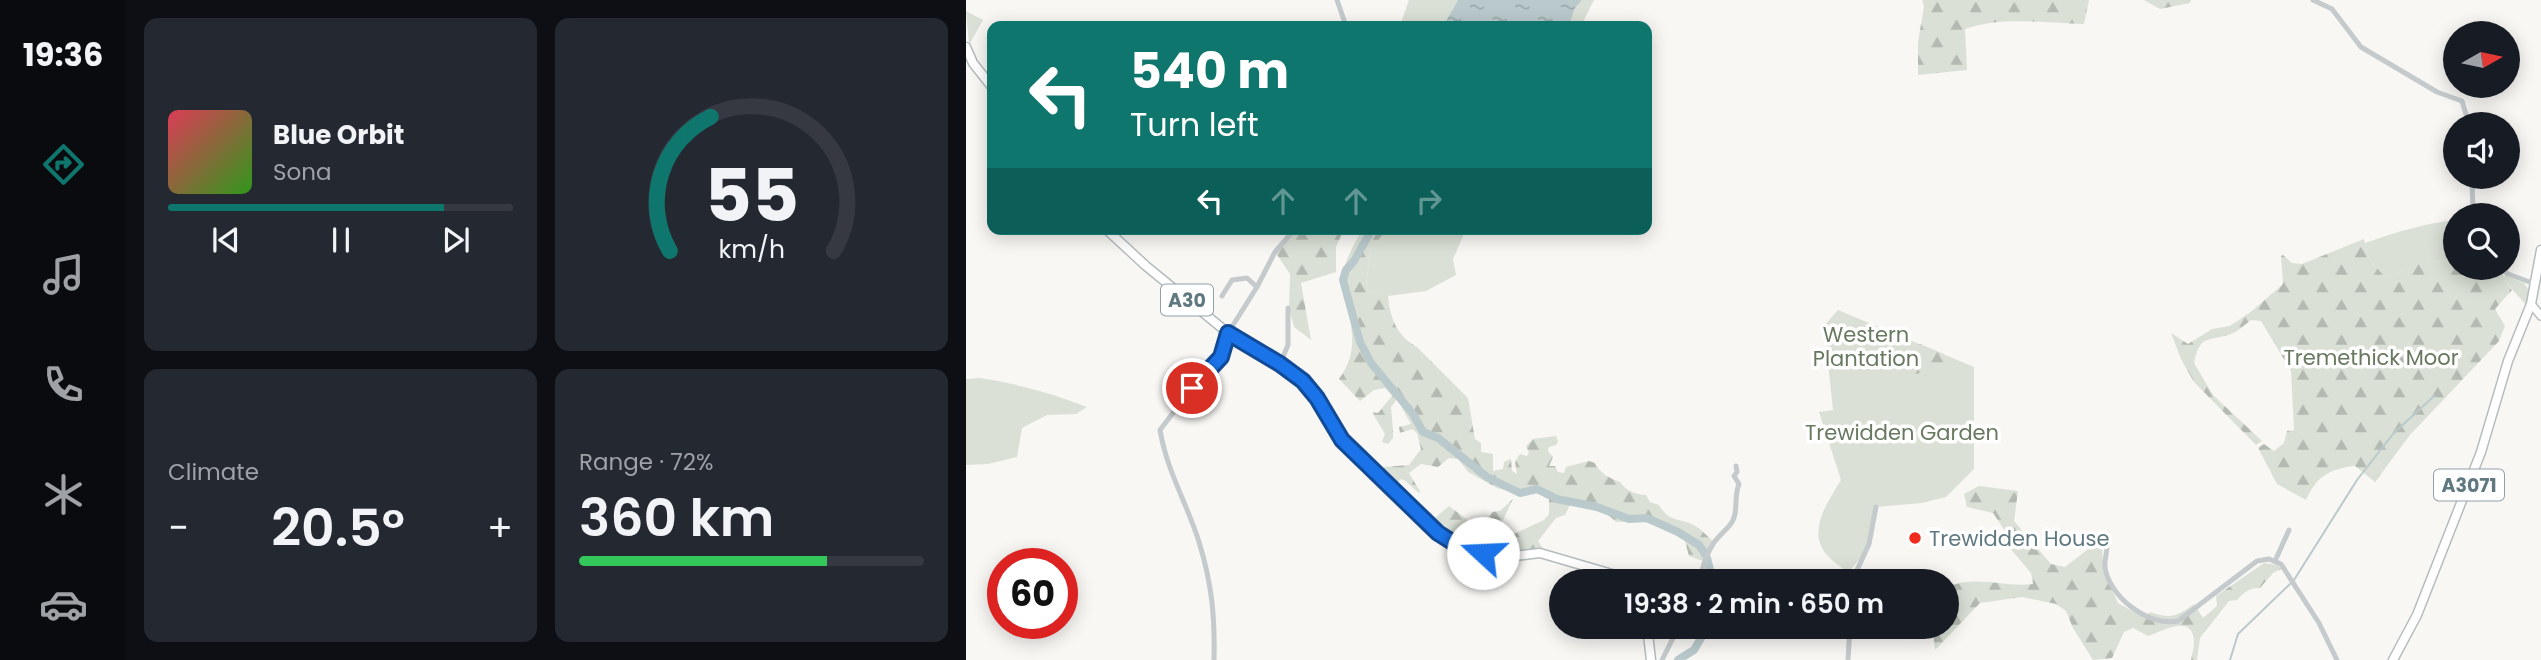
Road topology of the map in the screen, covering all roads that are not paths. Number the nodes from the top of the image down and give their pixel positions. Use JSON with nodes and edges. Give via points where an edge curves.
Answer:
{"nodes":[{"id":1,"x":1337,"y":0,"type":"edge"},
{"id":2,"x":2313,"y":0,"type":"edge"},
{"id":3,"x":1344,"y":21,"type":"edge"},
{"id":4,"x":966,"y":47,"type":"edge"},
{"id":5,"x":987,"y":81,"type":"edge"},
{"id":6,"x":2465,"y":112,"type":"edge"},
{"id":7,"x":1112,"y":235,"type":"edge"},
{"id":8,"x":1290,"y":235,"type":"edge"},
{"id":9,"x":2541,"y":250,"type":"edge"},
{"id":10,"x":2520,"y":278,"type":"edge"},
{"id":11,"x":2535,"y":284,"type":"junction"},
{"id":12,"x":1258,"y":287,"type":"junction"},
{"id":13,"x":1222,"y":296,"type":"dead end"},
{"id":14,"x":2531,"y":304,"type":"junction"},
{"id":15,"x":1288,"y":308,"type":"dead end"},
{"id":16,"x":2541,"y":316,"type":"edge"},
{"id":17,"x":1228,"y":333,"type":"junction"},
{"id":18,"x":1280,"y":364,"type":"junction"},
{"id":19,"x":1736,"y":466,"type":"dead end"},
{"id":20,"x":1876,"y":507,"type":"dead end"},
{"id":21,"x":2289,"y":530,"type":"dead end"},
{"id":22,"x":2106,"y":546,"type":"dead end"},
{"id":23,"x":2275,"y":561,"type":"junction"},
{"id":24,"x":1598,"y":569,"type":"edge"},
{"id":25,"x":1701,"y":569,"type":"edge"},
{"id":26,"x":1858,"y":569,"type":"edge"},
{"id":27,"x":1649,"y":639,"type":"edge"},
{"id":28,"x":1672,"y":639,"type":"edge"},
{"id":29,"x":1849,"y":639,"type":"edge"},
{"id":30,"x":1214,"y":660,"type":"edge"},
{"id":31,"x":1651,"y":660,"type":"edge"},
{"id":32,"x":1662,"y":660,"type":"edge"},
{"id":33,"x":1848,"y":660,"type":"edge"},
{"id":34,"x":2337,"y":660,"type":"edge"},
{"id":35,"x":2393,"y":660,"type":"edge"}],
"edges":[{"from":1,"to":3,"type":"street"},
{"from":2,"to":6,"type":"street","via":[[2332,9],[2361,47],[2437,92],[2462,101]]},
{"from":4,"to":5,"type":"main road"},
{"from":7,"to":17,"type":"main road","number":"A30"},
{"from":8,"to":12,"type":"street","via":[[1275,252]]},
{"from":9,"to":11,"type":"main road","number":"A3071"},
{"from":10,"to":11,"type":"street"},
{"from":11,"to":14,"type":"main road","number":"A3071"},
{"from":12,"to":13,"type":"street","via":[[1247,278],[1232,280]]},
{"from":12,"to":17,"type":"street"},
{"from":14,"to":16,"type":"street"},
{"from":14,"to":35,"type":"main road","number":"A3071","via":[[2471,479],[2417,615]]},
{"from":15,"to":18,"type":"street","via":[[1288,345]]},
{"from":17,"to":18,"type":"main road","number":"A30"},
{"from":17,"to":30,"type":"street","via":[[1221,357],[1160,430],[1164,456],[1199,541],[1213,598]]},
{"from":18,"to":24,"type":"main road","number":"A30","via":[[1303,381],[1354,452],[1438,533],[1457,545],[1506,557],[1540,553]]},
{"from":19,"to":25,"type":"street","via":[[1739,484],[1733,522],[1714,543]]},
{"from":20,"to":26,"type":"street","via":[[1869,544]]},
{"from":21,"to":23,"type":"street"},
{"from":22,"to":23,"type":"street","via":[[2105,566],[2115,592],[2125,604],[2167,623],[2178,621],[2257,561]]},
{"from":23,"to":34,"type":"street","via":[[2319,623]]},
{"from":27,"to":31,"type":"main road"},
{"from":28,"to":32,"type":"street"},
{"from":29,"to":33,"type":"street"}]}
